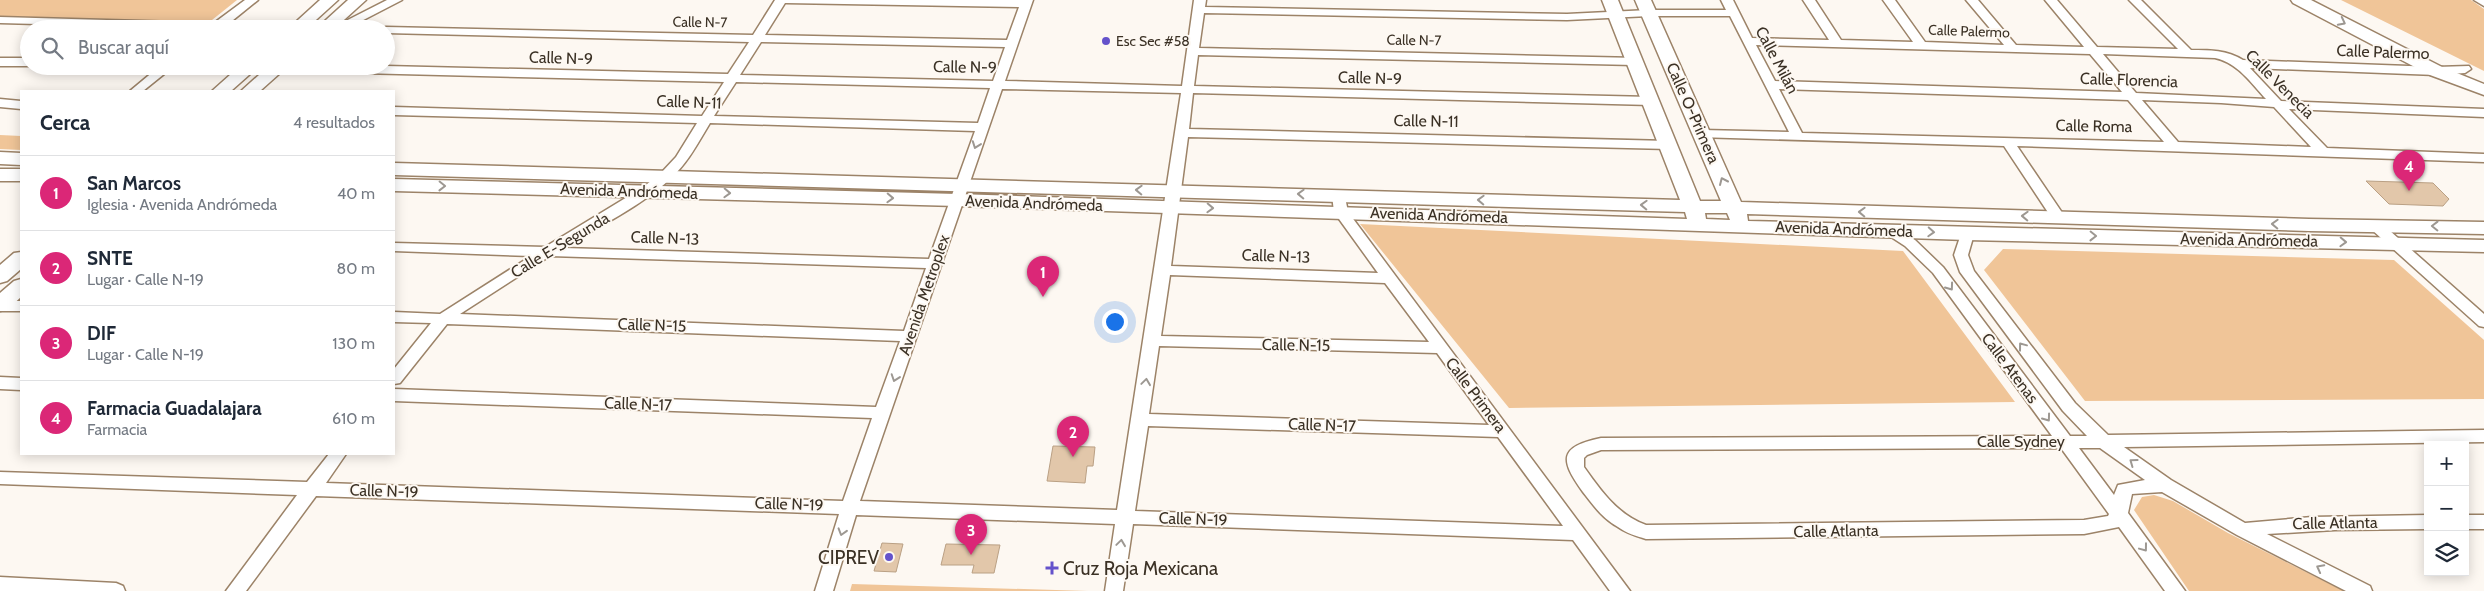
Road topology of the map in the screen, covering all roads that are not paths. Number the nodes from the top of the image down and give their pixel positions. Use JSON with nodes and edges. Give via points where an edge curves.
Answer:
{"nodes":[{"id":1,"x":252,"y":0,"type":"edge"},
{"id":2,"x":330,"y":0,"type":"edge"},
{"id":3,"x":358,"y":0,"type":"edge"},
{"id":4,"x":396,"y":0,"type":"edge"},
{"id":5,"x":781,"y":0,"type":"edge"},
{"id":6,"x":786,"y":0,"type":"edge"},
{"id":7,"x":1727,"y":0,"type":"edge"},
{"id":8,"x":1809,"y":0,"type":"edge"},
{"id":9,"x":1889,"y":0,"type":"edge"},
{"id":10,"x":1972,"y":0,"type":"edge"},
{"id":11,"x":2051,"y":0,"type":"edge"},
{"id":12,"x":2135,"y":0,"type":"edge"},
{"id":13,"x":2299,"y":0,"type":"edge"},
{"id":14,"x":2328,"y":0,"type":"edge"},
{"id":15,"x":2480,"y":0,"type":"edge"},
{"id":16,"x":1026,"y":2,"type":"edge"},
{"id":17,"x":2484,"y":3,"type":"edge"},
{"id":18,"x":1199,"y":5,"type":"edge"},
{"id":19,"x":1646,"y":6,"type":"edge"},
{"id":20,"x":1613,"y":7,"type":"edge"},
{"id":21,"x":1734,"y":13,"type":"junction"},
{"id":22,"x":0,"y":20,"type":"edge"},
{"id":23,"x":226,"y":20,"type":"edge"},
{"id":24,"x":307,"y":20,"type":"edge"},
{"id":25,"x":334,"y":20,"type":"edge"},
{"id":26,"x":355,"y":20,"type":"edge"},
{"id":27,"x":20,"y":21,"type":"edge"},
{"id":28,"x":395,"y":30,"type":"edge"},
{"id":29,"x":756,"y":39,"type":"junction"},
{"id":30,"x":1749,"y":41,"type":"junction"},
{"id":31,"x":1837,"y":43,"type":"junction"},
{"id":32,"x":1012,"y":44,"type":"junction"},
{"id":33,"x":1921,"y":45,"type":"junction"},
{"id":34,"x":2012,"y":48,"type":"junction"},
{"id":35,"x":2096,"y":50,"type":"junction"},
{"id":36,"x":1193,"y":51,"type":"junction"},
{"id":37,"x":2188,"y":53,"type":"junction"},
{"id":38,"x":1634,"y":60,"type":"junction"},
{"id":39,"x":0,"y":62,"type":"edge"},
{"id":40,"x":20,"y":62,"type":"edge"},
{"id":41,"x":2240,"y":64,"type":"junction"},
{"id":42,"x":2464,"y":69,"type":"junction"},
{"id":43,"x":395,"y":70,"type":"edge"},
{"id":44,"x":2436,"y":71,"type":"junction"},
{"id":45,"x":156,"y":75,"type":"edge"},
{"id":46,"x":240,"y":75,"type":"edge"},
{"id":47,"x":270,"y":75,"type":"edge"},
{"id":48,"x":2484,"y":76,"type":"edge"},
{"id":49,"x":731,"y":79,"type":"junction"},
{"id":50,"x":998,"y":84,"type":"junction"},
{"id":51,"x":1773,"y":85,"type":"junction"},
{"id":52,"x":1188,"y":89,"type":"junction"},
{"id":53,"x":137,"y":90,"type":"edge"},
{"id":54,"x":222,"y":90,"type":"edge"},
{"id":55,"x":251,"y":90,"type":"edge"},
{"id":56,"x":2484,"y":90,"type":"edge"},
{"id":57,"x":2134,"y":96,"type":"junction"},
{"id":58,"x":1651,"y":101,"type":"junction"},
{"id":59,"x":0,"y":103,"type":"edge"},
{"id":60,"x":20,"y":104,"type":"edge"},
{"id":61,"x":2279,"y":105,"type":"junction"},
{"id":62,"x":395,"y":111,"type":"edge"},
{"id":63,"x":2484,"y":113,"type":"edge"},
{"id":64,"x":705,"y":120,"type":"junction"},
{"id":65,"x":982,"y":127,"type":"junction"},
{"id":66,"x":1181,"y":133,"type":"junction"},
{"id":67,"x":1702,"y":134,"type":"junction"},
{"id":68,"x":1798,"y":136,"type":"junction"},
{"id":69,"x":2008,"y":142,"type":"junction"},
{"id":70,"x":1669,"y":145,"type":"junction"},
{"id":71,"x":2174,"y":146,"type":"junction"},
{"id":72,"x":2324,"y":153,"type":"junction"},
{"id":73,"x":0,"y":158,"type":"edge"},
{"id":74,"x":20,"y":158,"type":"edge"},
{"id":75,"x":2484,"y":158,"type":"edge"},
{"id":76,"x":395,"y":169,"type":"edge"},
{"id":77,"x":0,"y":175,"type":"edge"},
{"id":78,"x":20,"y":175,"type":"edge"},
{"id":79,"x":666,"y":176,"type":"junction"},
{"id":80,"x":395,"y":185,"type":"edge"},
{"id":81,"x":647,"y":191,"type":"junction"},
{"id":82,"x":959,"y":192,"type":"junction"},
{"id":83,"x":1172,"y":199,"type":"junction"},
{"id":84,"x":1340,"y":204,"type":"junction"},
{"id":85,"x":1696,"y":215,"type":"junction"},
{"id":86,"x":1738,"y":217,"type":"junction"},
{"id":87,"x":2058,"y":217,"type":"junction"},
{"id":88,"x":2376,"y":226,"type":"junction"},
{"id":89,"x":2484,"y":228,"type":"edge"},
{"id":90,"x":1890,"y":230,"type":"junction"},
{"id":91,"x":1967,"y":234,"type":"junction"},
{"id":92,"x":2396,"y":243,"type":"junction"},
{"id":93,"x":395,"y":246,"type":"edge"},
{"id":94,"x":2484,"y":246,"type":"edge"},
{"id":95,"x":550,"y":251,"type":"junction"},
{"id":96,"x":20,"y":259,"type":"edge"},
{"id":97,"x":935,"y":264,"type":"junction"},
{"id":98,"x":1163,"y":270,"type":"junction"},
{"id":99,"x":0,"y":276,"type":"edge"},
{"id":100,"x":1387,"y":278,"type":"junction"},
{"id":101,"x":20,"y":287,"type":"edge"},
{"id":102,"x":0,"y":305,"type":"edge"},
{"id":103,"x":20,"y":306,"type":"edge"},
{"id":104,"x":395,"y":317,"type":"edge"},
{"id":105,"x":444,"y":318,"type":"junction"},
{"id":106,"x":2484,"y":322,"type":"edge"},
{"id":107,"x":910,"y":336,"type":"junction"},
{"id":108,"x":1151,"y":341,"type":"junction"},
{"id":109,"x":1441,"y":348,"type":"junction"},
{"id":110,"x":2038,"y":367,"type":"junction"},
{"id":111,"x":2010,"y":368,"type":"junction"},
{"id":112,"x":395,"y":378,"type":"edge"},
{"id":113,"x":0,"y":384,"type":"edge"},
{"id":114,"x":20,"y":384,"type":"edge"},
{"id":115,"x":395,"y":395,"type":"edge"},
{"id":116,"x":883,"y":414,"type":"junction"},
{"id":117,"x":1140,"y":420,"type":"junction"},
{"id":118,"x":1503,"y":431,"type":"junction"},
{"id":119,"x":2484,"y":436,"type":"edge"},
{"id":120,"x":2103,"y":441,"type":"junction"},
{"id":121,"x":2065,"y":442,"type":"junction"},
{"id":122,"x":337,"y":455,"type":"edge"},
{"id":123,"x":1576,"y":469,"type":"joint"},
{"id":124,"x":0,"y":478,"type":"edge"},
{"id":125,"x":2165,"y":485,"type":"junction"},
{"id":126,"x":312,"y":489,"type":"junction"},
{"id":127,"x":850,"y":506,"type":"junction"},
{"id":128,"x":2119,"y":515,"type":"junction"},
{"id":129,"x":1125,"y":516,"type":"junction"},
{"id":130,"x":2424,"y":522,"type":"edge"},
{"id":131,"x":2469,"y":522,"type":"edge"},
{"id":132,"x":2484,"y":522,"type":"edge"},
{"id":133,"x":2243,"y":530,"type":"junction"},
{"id":134,"x":1577,"y":533,"type":"junction"},
{"id":135,"x":0,"y":585,"type":"edge"},
{"id":136,"x":116,"y":591,"type":"edge"},
{"id":137,"x":235,"y":591,"type":"edge"},
{"id":138,"x":824,"y":591,"type":"edge"},
{"id":139,"x":1114,"y":591,"type":"edge"},
{"id":140,"x":1621,"y":591,"type":"edge"},
{"id":141,"x":2176,"y":591,"type":"edge"},
{"id":142,"x":2363,"y":591,"type":"edge"}],
"edges":[{"from":1,"to":23,"type":"street"},
{"from":2,"to":24,"type":"street"},
{"from":3,"to":25,"type":"street"},
{"from":4,"to":26,"type":"street"},
{"from":5,"to":29,"type":"street","name":"Calle E-Segunda"},
{"from":6,"to":16,"type":"street"},
{"from":7,"to":21,"type":"street","name":"Calle Milán"},
{"from":8,"to":31,"type":"street"},
{"from":9,"to":33,"type":"street"},
{"from":10,"to":34,"type":"street"},
{"from":11,"to":35,"type":"street"},
{"from":12,"to":37,"type":"street"},
{"from":13,"to":44,"type":"street","one_way":true},
{"from":14,"to":42,"type":"street"},
{"from":15,"to":17,"type":"street"},
{"from":16,"to":32,"type":"street","name":"Avenida Metroplex"},
{"from":18,"to":20,"type":"street","via":[[1567,17]]},
{"from":18,"to":36,"type":"street"},
{"from":19,"to":20,"type":"street"},
{"from":19,"to":21,"type":"street"},
{"from":19,"to":67,"type":"street","name":"Calle O-Primera"},
{"from":20,"to":38,"type":"street","name":"Calle O-Primera"},
{"from":21,"to":30,"type":"street","name":"Calle Milán"},
{"from":22,"to":27,"type":"street"},
{"from":28,"to":29,"type":"street","name":"Calle N-7"},
{"from":29,"to":32,"type":"street","name":"Calle N-7"},
{"from":29,"to":49,"type":"street","name":"Calle E-Segunda"},
{"from":30,"to":31,"type":"street","name":"Calle Palermo"},
{"from":30,"to":51,"type":"street","name":"Calle Milán"},
{"from":31,"to":33,"type":"street","name":"Calle Palermo"},
{"from":32,"to":50,"type":"street","name":"Avenida Metroplex"},
{"from":33,"to":34,"type":"street","name":"Calle Palermo"},
{"from":34,"to":35,"type":"street","name":"Calle Palermo"},
{"from":35,"to":37,"type":"street","name":"Calle Palermo"},
{"from":35,"to":57,"type":"street"},
{"from":36,"to":38,"type":"street","name":"Calle N-7"},
{"from":36,"to":52,"type":"street"},
{"from":37,"to":41,"type":"street","name":"Calle Venecia","via":[[2215,54]]},
{"from":38,"to":58,"type":"street","name":"Calle O-Primera"},
{"from":39,"to":40,"type":"street"},
{"from":41,"to":44,"type":"street","name":"Calle Palermo"},
{"from":41,"to":61,"type":"street","name":"Calle Venecia"},
{"from":42,"to":44,"type":"street","name":"Calle Palermo"},
{"from":42,"to":48,"type":"street"},
{"from":43,"to":49,"type":"street","name":"Calle N-9"},
{"from":44,"to":56,"type":"street"},
{"from":45,"to":53,"type":"street"},
{"from":46,"to":54,"type":"street"},
{"from":47,"to":55,"type":"street"},
{"from":49,"to":50,"type":"street","name":"Calle N-9"},
{"from":49,"to":64,"type":"street","name":"Calle E-Segunda"},
{"from":50,"to":52,"type":"street","name":"Calle N-9"},
{"from":50,"to":65,"type":"street","name":"Avenida Metroplex"},
{"from":51,"to":57,"type":"street","name":"Calle Florencia"},
{"from":51,"to":68,"type":"street","name":"Calle Milán"},
{"from":52,"to":58,"type":"street","name":"Calle N-9"},
{"from":52,"to":66,"type":"street"},
{"from":57,"to":61,"type":"street","name":"Calle Florencia","via":[[2245,100]]},
{"from":57,"to":71,"type":"street"},
{"from":58,"to":70,"type":"street","name":"Calle O-Primera"},
{"from":59,"to":60,"type":"street"},
{"from":61,"to":63,"type":"street","name":"Calle Florencia"},
{"from":61,"to":72,"type":"street","name":"Calle Venecia"},
{"from":62,"to":64,"type":"street","name":"Calle N-11"},
{"from":64,"to":65,"type":"street","name":"Calle N-11"},
{"from":64,"to":79,"type":"street","name":"Calle E-Segunda","via":[[681,159]]},
{"from":65,"to":82,"type":"street","name":"Avenida Metroplex","one_way":true},
{"from":66,"to":70,"type":"street","name":"Calle N-11"},
{"from":66,"to":83,"type":"street"},
{"from":67,"to":68,"type":"street","name":"Calle Roma"},
{"from":86,"to":67,"type":"street","name":"Calle O-Primera","one_way":true},
{"from":68,"to":69,"type":"street","name":"Calle Roma"},
{"from":69,"to":71,"type":"street","name":"Calle Roma"},
{"from":69,"to":87,"type":"street"},
{"from":70,"to":85,"type":"street","name":"Calle O-Primera"},
{"from":71,"to":72,"type":"street","name":"Calle Roma"},
{"from":72,"to":75,"type":"street","name":"Calle Roma"},
{"from":73,"to":74,"type":"street"},
{"from":76,"to":79,"type":"street","name":"Avenida Andrómeda"},
{"from":77,"to":78,"type":"street"},
{"from":79,"to":81,"type":"street","name":"Calle E-Segunda"},
{"from":79,"to":82,"type":"street","name":"Avenida Andrómeda"},
{"from":80,"to":81,"type":"street","name":"Avenida Andrómeda","one_way":true},
{"from":81,"to":82,"type":"street","name":"Avenida Andrómeda","one_way":true},
{"from":81,"to":95,"type":"street","name":"Calle E-Segunda"},
{"from":82,"to":83,"type":"street","name":"Avenida Andrómeda"},
{"from":82,"to":97,"type":"street","name":"Avenida Metroplex"},
{"from":83,"to":84,"type":"street","name":"Avenida Andrómeda"},
{"from":83,"to":98,"type":"street"},
{"from":84,"to":85,"type":"street","name":"Avenida Andrómeda"},
{"from":84,"to":100,"type":"street","name":"Calle Primera"},
{"from":85,"to":86,"type":"street","name":"Avenida Andrómeda"},
{"from":87,"to":86,"type":"street","name":"Avenida Andrómeda","one_way":true},
{"from":86,"to":90,"type":"street","name":"Avenida Andrómeda"},
{"from":88,"to":87,"type":"street","name":"Avenida Andrómeda","one_way":true},
{"from":89,"to":88,"type":"street","name":"Avenida Andrómeda","one_way":true},
{"from":88,"to":92,"type":"street"},
{"from":90,"to":91,"type":"street","name":"Avenida Andrómeda","one_way":true},
{"from":90,"to":111,"type":"street","name":"Calle Atenas","one_way":true,"via":[[1910,243],[1938,270]]},
{"from":91,"to":92,"type":"street","name":"Avenida Andrómeda","one_way":true},
{"from":110,"to":91,"type":"street","name":"Calle Atenas","one_way":true,"via":[[1968,272],[1961,255]]},
{"from":92,"to":94,"type":"street","name":"Avenida Andrómeda"},
{"from":92,"to":106,"type":"street"},
{"from":93,"to":95,"type":"street","name":"Calle N-13"},
{"from":95,"to":97,"type":"street","name":"Calle N-13"},
{"from":95,"to":105,"type":"street","name":"Calle E-Segunda"},
{"from":96,"to":99,"type":"street"},
{"from":97,"to":107,"type":"street","name":"Avenida Metroplex"},
{"from":98,"to":100,"type":"street","name":"Calle N-13"},
{"from":98,"to":108,"type":"street"},
{"from":100,"to":109,"type":"street","name":"Calle Primera"},
{"from":101,"to":102,"type":"street"},
{"from":102,"to":103,"type":"street"},
{"from":104,"to":105,"type":"street","name":"Calle N-15"},
{"from":105,"to":107,"type":"street","name":"Calle N-15"},
{"from":105,"to":112,"type":"street","name":"Calle E-Segunda"},
{"from":107,"to":116,"type":"street","name":"Avenida Metroplex","one_way":true},
{"from":108,"to":109,"type":"street","name":"Calle N-15"},
{"from":117,"to":108,"type":"street","one_way":true},
{"from":109,"to":118,"type":"street","name":"Calle Primera"},
{"from":110,"to":111,"type":"street"},
{"from":110,"to":120,"type":"street","name":"Calle Atenas","via":[[2069,407]]},
{"from":111,"to":121,"type":"street","name":"Calle Atenas","one_way":true},
{"from":113,"to":114,"type":"street"},
{"from":115,"to":116,"type":"street","name":"Calle N-17"},
{"from":116,"to":127,"type":"street","name":"Avenida Metroplex"},
{"from":117,"to":118,"type":"street","name":"Calle N-17"},
{"from":117,"to":129,"type":"street"},
{"from":118,"to":134,"type":"street","name":"Calle Primera"},
{"from":119,"to":120,"type":"street","name":"Calle Sydney"},
{"from":120,"to":121,"type":"street","name":"Calle Sydney"},
{"from":125,"to":120,"type":"street","name":"Calle Atenas","one_way":true},
{"from":121,"to":123,"type":"street","name":"Calle Sydney","via":[[1601,444],[1584,448],[1576,454]]},
{"from":121,"to":128,"type":"street","name":"Calle Atenas"},
{"from":122,"to":126,"type":"street"},
{"from":123,"to":128,"type":"street","name":"Calle Atlanta","via":[[1618,520],[1646,532],[2084,527],[2113,522]]},
{"from":124,"to":126,"type":"street","name":"Calle N-19"},
{"from":125,"to":128,"type":"street","via":[[2124,490]]},
{"from":125,"to":133,"type":"street","name":"Calle Atenas"},
{"from":126,"to":127,"type":"street","name":"Calle N-19"},
{"from":126,"to":137,"type":"street"},
{"from":127,"to":129,"type":"street","name":"Calle N-19"},
{"from":127,"to":138,"type":"street","name":"Avenida Metroplex","one_way":true},
{"from":128,"to":141,"type":"street","name":"Calle Atenas","one_way":true},
{"from":129,"to":134,"type":"street","name":"Calle N-19"},
{"from":139,"to":129,"type":"street","one_way":true},
{"from":130,"to":133,"type":"street","name":"Calle Atlanta","via":[[2329,522]]},
{"from":131,"to":132,"type":"street"},
{"from":142,"to":133,"type":"street","name":"Calle Atenas","one_way":true},
{"from":134,"to":140,"type":"street","name":"Calle Primera"},
{"from":135,"to":136,"type":"street"}]}
